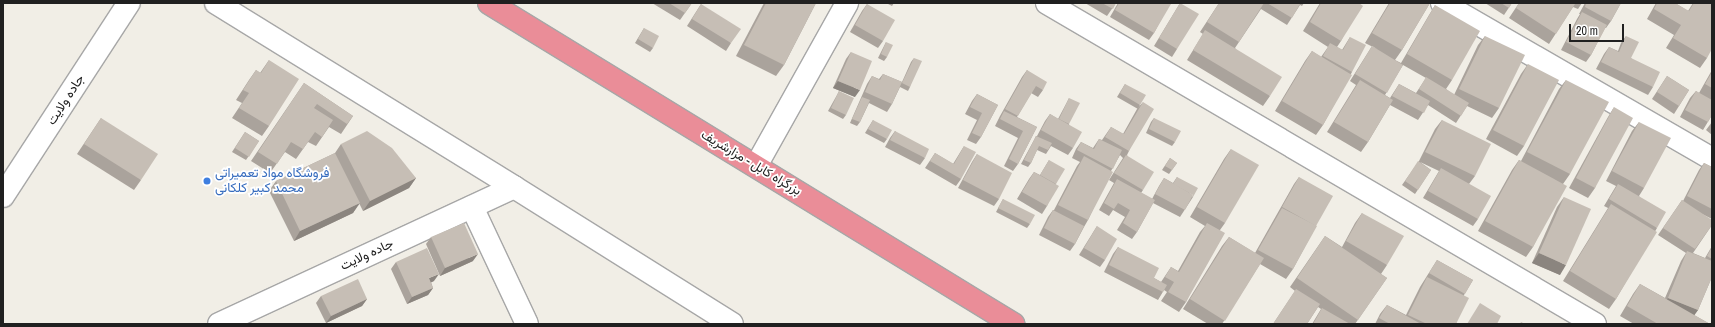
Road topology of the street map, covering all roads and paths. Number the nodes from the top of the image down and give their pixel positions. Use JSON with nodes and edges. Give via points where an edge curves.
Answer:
{"nodes":[{"id":1,"x":129,"y":3,"type":"edge"},
{"id":2,"x":216,"y":3,"type":"edge"},
{"id":3,"x":488,"y":3,"type":"edge"},
{"id":4,"x":847,"y":3,"type":"edge"},
{"id":5,"x":1047,"y":3,"type":"edge"},
{"id":6,"x":1442,"y":3,"type":"edge"},
{"id":7,"x":1712,"y":159,"type":"edge"},
{"id":8,"x":756,"y":166,"type":"junction"},
{"id":9,"x":514,"y":187,"type":"junction"},
{"id":10,"x":3,"y":196,"type":"edge"},
{"id":11,"x":472,"y":207,"type":"junction"},
{"id":12,"x":219,"y":324,"type":"edge"},
{"id":13,"x":527,"y":324,"type":"edge"},
{"id":14,"x":732,"y":324,"type":"edge"},
{"id":15,"x":1013,"y":324,"type":"edge"},
{"id":16,"x":1595,"y":324,"type":"edge"}],
"edges":[{"from":1,"to":10,"type":"street","name":"جاده ولایت"},
{"from":2,"to":9,"type":"street"},
{"from":3,"to":8,"type":"highway","name":"بزرگراه کابل - مزارشریف"},
{"from":4,"to":8,"type":"street"},
{"from":5,"to":16,"type":"street"},
{"from":6,"to":7,"type":"street"},
{"from":8,"to":15,"type":"highway","name":"بزرگراه کابل - مزارشریف"},
{"from":9,"to":11,"type":"street","name":"جاده ولایت"},
{"from":9,"to":14,"type":"street"},
{"from":11,"to":12,"type":"street","name":"جاده ولایت"},
{"from":11,"to":13,"type":"street"}]}
